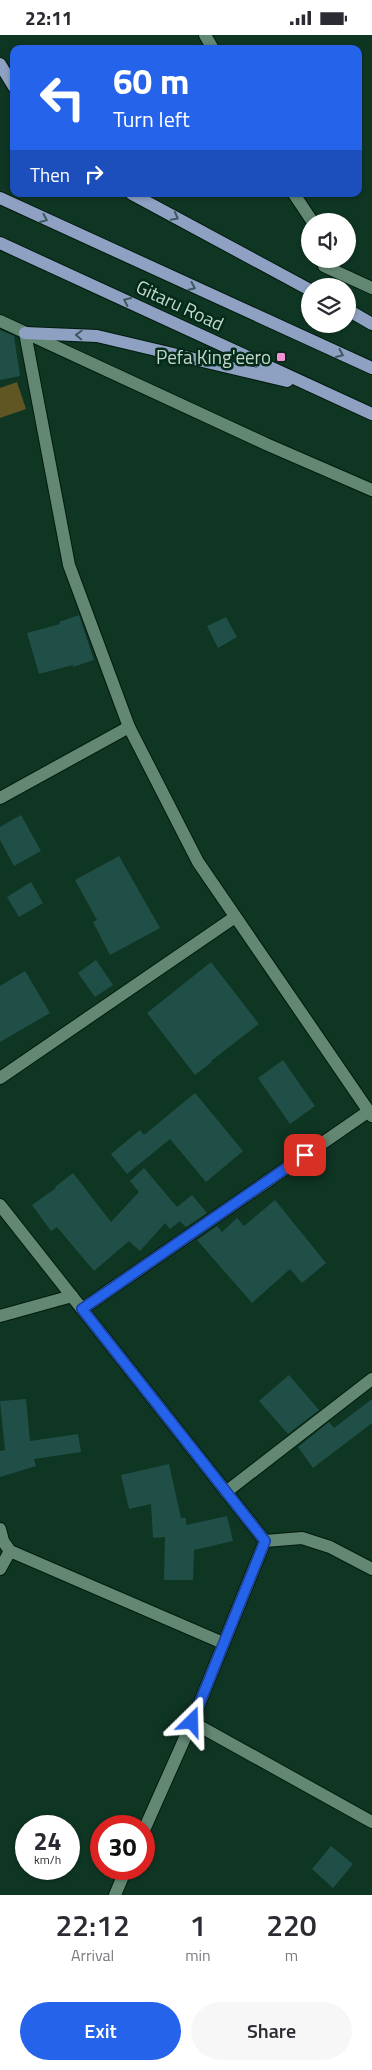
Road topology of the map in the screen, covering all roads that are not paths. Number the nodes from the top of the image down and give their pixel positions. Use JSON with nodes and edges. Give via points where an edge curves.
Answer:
{"nodes":[{"id":1,"x":0,"y":64,"type":"edge"},
{"id":2,"x":10,"y":80,"type":"edge"},
{"id":3,"x":138,"y":197,"type":"edge"},
{"id":4,"x":296,"y":197,"type":"edge"},
{"id":5,"x":0,"y":198,"type":"edge"},
{"id":6,"x":307,"y":213,"type":"edge"},
{"id":7,"x":0,"y":243,"type":"edge"},
{"id":8,"x":328,"y":268,"type":"edge"},
{"id":9,"x":301,"y":285,"type":"edge"},
{"id":10,"x":372,"y":288,"type":"edge"},
{"id":11,"x":356,"y":315,"type":"edge"},
{"id":12,"x":0,"y":321,"type":"edge"},
{"id":13,"x":372,"y":324,"type":"edge"},
{"id":14,"x":25,"y":333,"type":"junction"},
{"id":15,"x":372,"y":368,"type":"edge"},
{"id":16,"x":314,"y":387,"type":"junction"},
{"id":17,"x":372,"y":414,"type":"edge"},
{"id":18,"x":372,"y":490,"type":"edge"},
{"id":19,"x":129,"y":727,"type":"junction"},
{"id":20,"x":0,"y":798,"type":"edge"},
{"id":21,"x":235,"y":917,"type":"junction"},
{"id":22,"x":0,"y":1078,"type":"edge"},
{"id":23,"x":370,"y":1114,"type":"edge"},
{"id":24,"x":0,"y":1205,"type":"edge"},
{"id":25,"x":72,"y":1296,"type":"junction"},
{"id":26,"x":82,"y":1309,"type":"junction"},
{"id":27,"x":0,"y":1316,"type":"edge"},
{"id":28,"x":372,"y":1379,"type":"edge"},
{"id":29,"x":226,"y":1492,"type":"junction"},
{"id":30,"x":0,"y":1529,"type":"edge"},
{"id":31,"x":265,"y":1541,"type":"junction"},
{"id":32,"x":10,"y":1551,"type":"junction"},
{"id":33,"x":0,"y":1569,"type":"edge"},
{"id":34,"x":372,"y":1569,"type":"edge"},
{"id":35,"x":223,"y":1643,"type":"junction"},
{"id":36,"x":192,"y":1722,"type":"junction"},
{"id":37,"x":151,"y":1815,"type":"edge"},
{"id":38,"x":372,"y":1822,"type":"edge"},
{"id":39,"x":121,"y":1880,"type":"edge"},
{"id":40,"x":115,"y":1895,"type":"edge"}],
"edges":[{"from":1,"to":2,"type":"main road"},
{"from":3,"to":9,"type":"main road","one_way":true},
{"from":4,"to":6,"type":"street"},
{"from":5,"to":15,"type":"main road","name":"Gitaru Road","one_way":true},
{"from":16,"to":7,"type":"main road","name":"Gitaru Road","one_way":true},
{"from":8,"to":10,"type":"street"},
{"from":11,"to":13,"type":"main road"},
{"from":12,"to":14,"type":"street"},
{"from":16,"to":14,"type":"main road","one_way":true,"via":[[97,336]]},
{"from":14,"to":18,"type":"street"},
{"from":14,"to":19,"type":"street","via":[[69,565]]},
{"from":16,"to":17,"type":"main road","name":"Gitaru Road"},
{"from":19,"to":20,"type":"street"},
{"from":19,"to":21,"type":"street","via":[[198,862]]},
{"from":21,"to":22,"type":"street"},
{"from":21,"to":23,"type":"street"},
{"from":23,"to":26,"type":"street"},
{"from":24,"to":25,"type":"street"},
{"from":25,"to":26,"type":"street"},
{"from":25,"to":27,"type":"street"},
{"from":26,"to":29,"type":"street"},
{"from":28,"to":29,"type":"street"},
{"from":29,"to":31,"type":"street"},
{"from":30,"to":32,"type":"street"},
{"from":31,"to":34,"type":"street","via":[[302,1538],[330,1547]]},
{"from":31,"to":35,"type":"street"},
{"from":32,"to":33,"type":"street"},
{"from":32,"to":35,"type":"street"},
{"from":35,"to":36,"type":"street"},
{"from":36,"to":37,"type":"street"},
{"from":36,"to":38,"type":"street"},
{"from":39,"to":40,"type":"street"}]}
